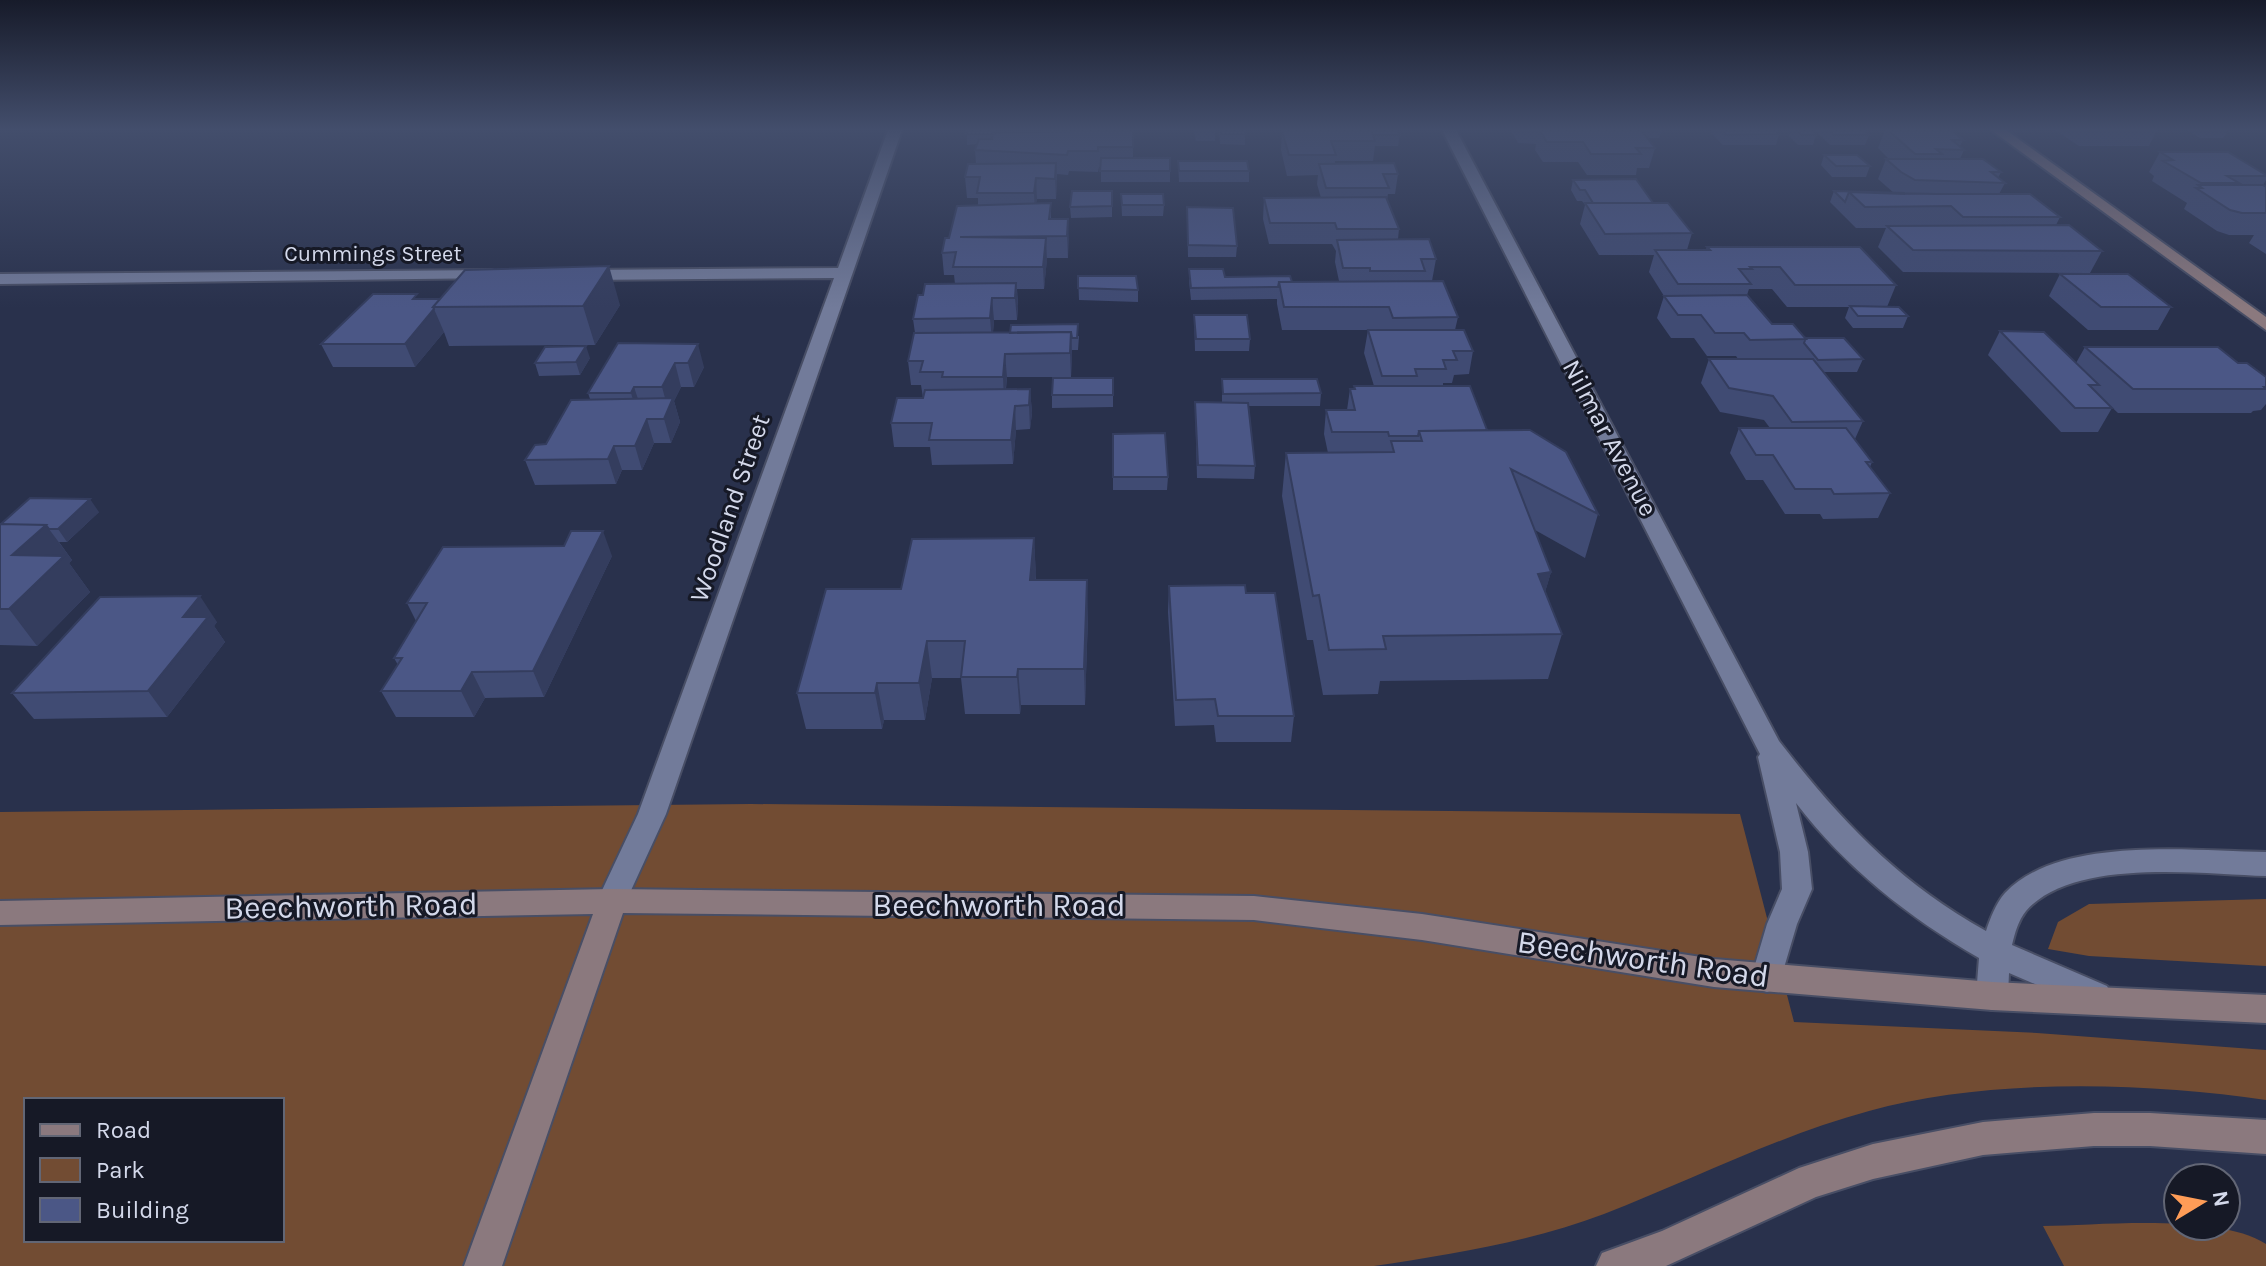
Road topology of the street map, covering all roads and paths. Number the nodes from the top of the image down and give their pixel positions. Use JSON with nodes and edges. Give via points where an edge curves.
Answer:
{"nodes":[{"id":1,"x":873,"y":189,"type":"edge"},
{"id":2,"x":1480,"y":189,"type":"edge"},
{"id":3,"x":2079,"y":189,"type":"edge"},
{"id":4,"x":842,"y":273,"type":"junction"},
{"id":5,"x":506,"y":275,"type":"edge"},
{"id":6,"x":569,"y":275,"type":"edge"},
{"id":7,"x":0,"y":279,"type":"edge"},
{"id":8,"x":2266,"y":325,"type":"edge"},
{"id":9,"x":1769,"y":747,"type":"junction"},
{"id":10,"x":2266,"y":864,"type":"edge"},
{"id":11,"x":612,"y":901,"type":"junction"},
{"id":12,"x":0,"y":913,"type":"edge"},
{"id":13,"x":1994,"y":954,"type":"junction"},
{"id":14,"x":1767,"y":978,"type":"junction"},
{"id":15,"x":1992,"y":996,"type":"junction"},
{"id":16,"x":2113,"y":1002,"type":"junction"},
{"id":17,"x":2266,"y":1009,"type":"edge"},
{"id":18,"x":2266,"y":1137,"type":"edge"},
{"id":19,"x":483,"y":1266,"type":"edge"},
{"id":20,"x":1615,"y":1266,"type":"edge"}],
"edges":[{"from":1,"to":4,"type":"street","name":"Woodland Street"},
{"from":2,"to":9,"type":"street","name":"Nilmar Avenue"},
{"from":3,"to":8,"type":"main road"},
{"from":4,"to":6,"type":"street"},
{"from":4,"to":11,"type":"street","name":"Woodland Street","via":[[652,814]]},
{"from":5,"to":7,"type":"street","name":"Cummings Street"},
{"from":9,"to":13,"type":"street","name":"Nilmar Avenue","via":[[1836,832],[1881,876]]},
{"from":9,"to":14,"type":"street","name":"Nilmar Avenue","via":[[1797,889]]},
{"from":10,"to":13,"type":"street","via":[[2114,864],[2064,873],[2040,882],[2014,904]]},
{"from":11,"to":12,"type":"main road","name":"Beechworth Road"},
{"from":11,"to":14,"type":"main road","name":"Beechworth Road","via":[[1254,908]]},
{"from":11,"to":19,"type":"main road"},
{"from":13,"to":15,"type":"street"},
{"from":13,"to":16,"type":"street","name":"Nilmar Avenue"},
{"from":14,"to":15,"type":"main road","name":"Beechworth Road"},
{"from":15,"to":16,"type":"main road","name":"Beechworth Road"},
{"from":16,"to":17,"type":"main road","name":"Beechworth Road"},
{"from":18,"to":20,"type":"main road","via":[[2126,1129],[1967,1139],[1813,1180]]}]}
